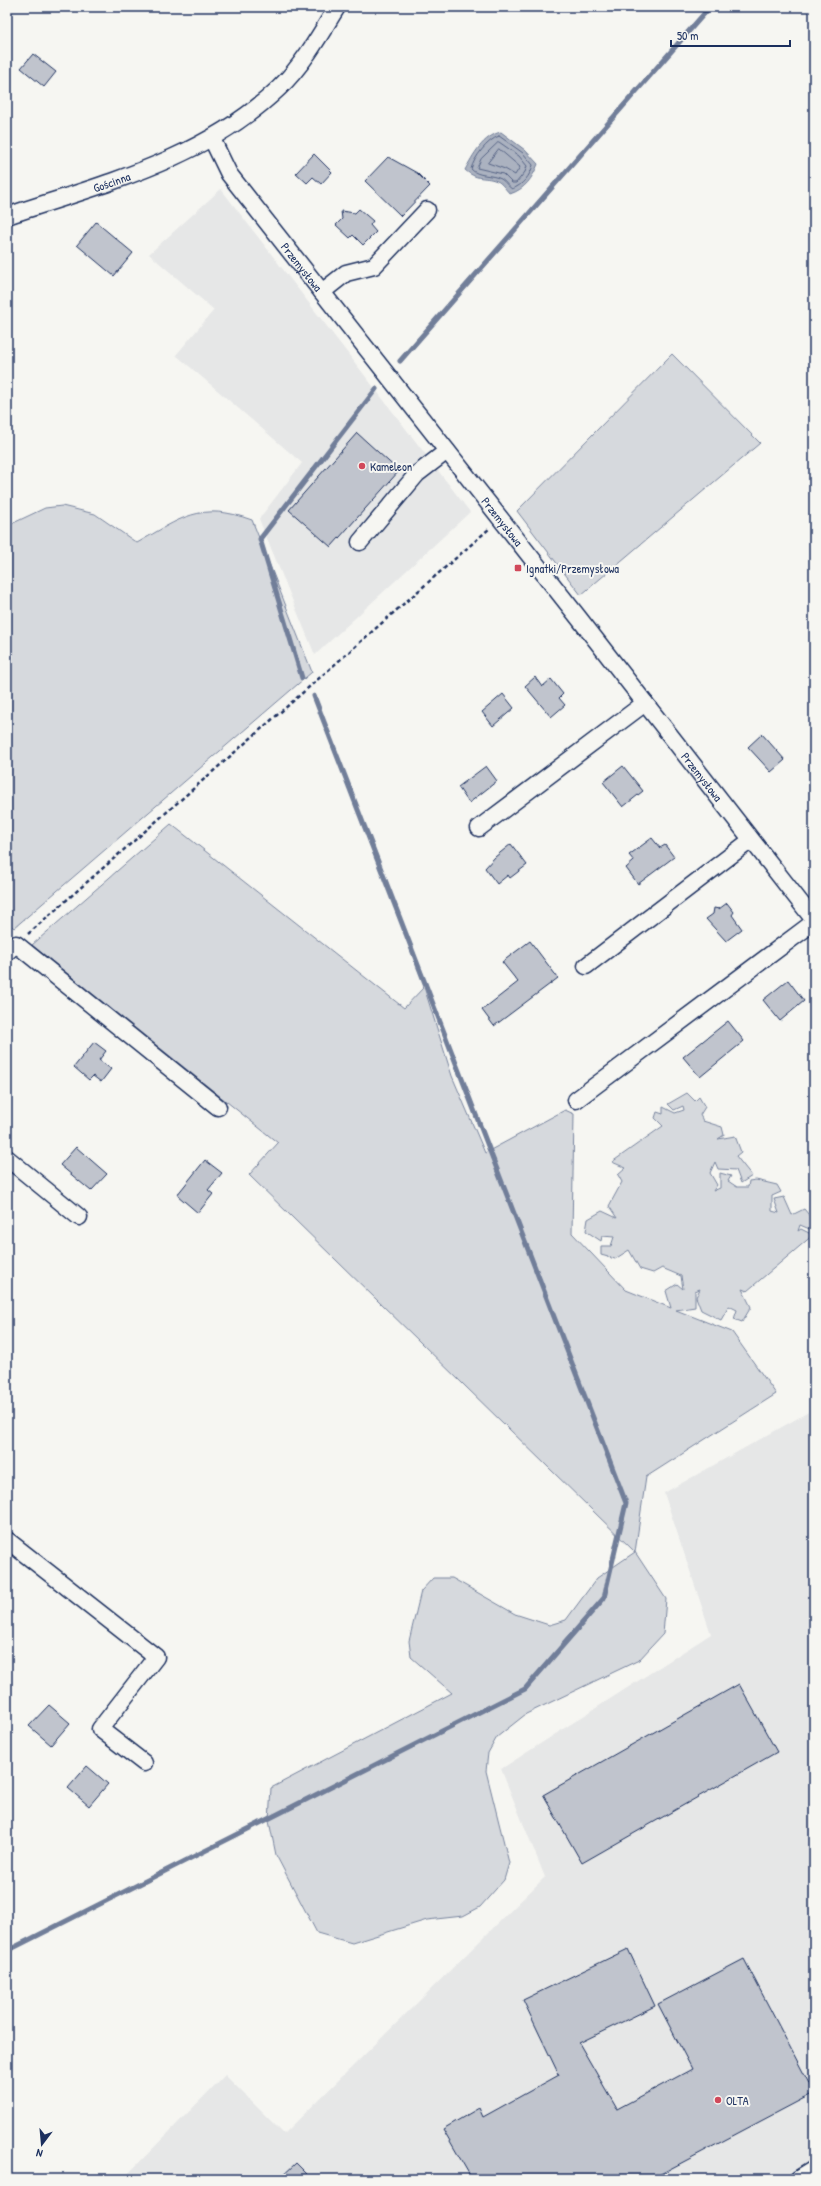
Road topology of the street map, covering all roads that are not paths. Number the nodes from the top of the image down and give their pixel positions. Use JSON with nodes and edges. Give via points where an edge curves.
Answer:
{"nodes":[{"id":1,"x":337,"y":7,"type":"edge"},
{"id":2,"x":212,"y":139,"type":"junction"},
{"id":3,"x":427,"y":210,"type":"dead end"},
{"id":4,"x":7,"y":216,"type":"edge"},
{"id":5,"x":322,"y":292,"type":"junction"},
{"id":6,"x":447,"y":451,"type":"junction"},
{"id":7,"x":360,"y":542,"type":"dead end"},
{"id":8,"x":644,"y":703,"type":"junction"},
{"id":9,"x":479,"y":828,"type":"dead end"},
{"id":10,"x":751,"y":840,"type":"junction"},
{"id":11,"x":814,"y":921,"type":"edge"},
{"id":12,"x":11,"y":948,"type":"edge"},
{"id":13,"x":586,"y":966,"type":"dead end"},
{"id":14,"x":576,"y":1100,"type":"dead end"},
{"id":15,"x":218,"y":1107,"type":"dead end"},
{"id":16,"x":7,"y":1158,"type":"edge"},
{"id":17,"x":79,"y":1217,"type":"dead end"},
{"id":18,"x":7,"y":1540,"type":"edge"},
{"id":19,"x":144,"y":1763,"type":"dead end"},
{"id":20,"x":814,"y":2169,"type":"edge"},
{"id":21,"x":798,"y":2179,"type":"edge"}],
"edges":[{"from":1,"to":2,"type":"street","name":"Gościnna","via":[[300,64],[279,88]]},
{"from":2,"to":4,"type":"street","name":"Gościnna","via":[[161,164]]},
{"from":2,"to":5,"type":"street","name":"Przemysłowa","via":[[229,174]]},
{"from":3,"to":5,"type":"street","via":[[374,266],[346,273]]},
{"from":5,"to":6,"type":"street","name":"Przemysłowa"},
{"from":6,"to":7,"type":"street","via":[[417,474]]},
{"from":6,"to":8,"type":"street","name":"Przemysłowa"},
{"from":8,"to":9,"type":"street"},
{"from":8,"to":10,"type":"street","name":"Przemysłowa"},
{"from":10,"to":11,"type":"street","name":"Przemysłowa"},
{"from":10,"to":13,"type":"street"},
{"from":11,"to":14,"type":"street"},
{"from":12,"to":15,"type":"street"},
{"from":16,"to":17,"type":"street"},
{"from":18,"to":19,"type":"street","via":[[156,1656],[100,1729]]},
{"from":20,"to":21,"type":"street"}]}
